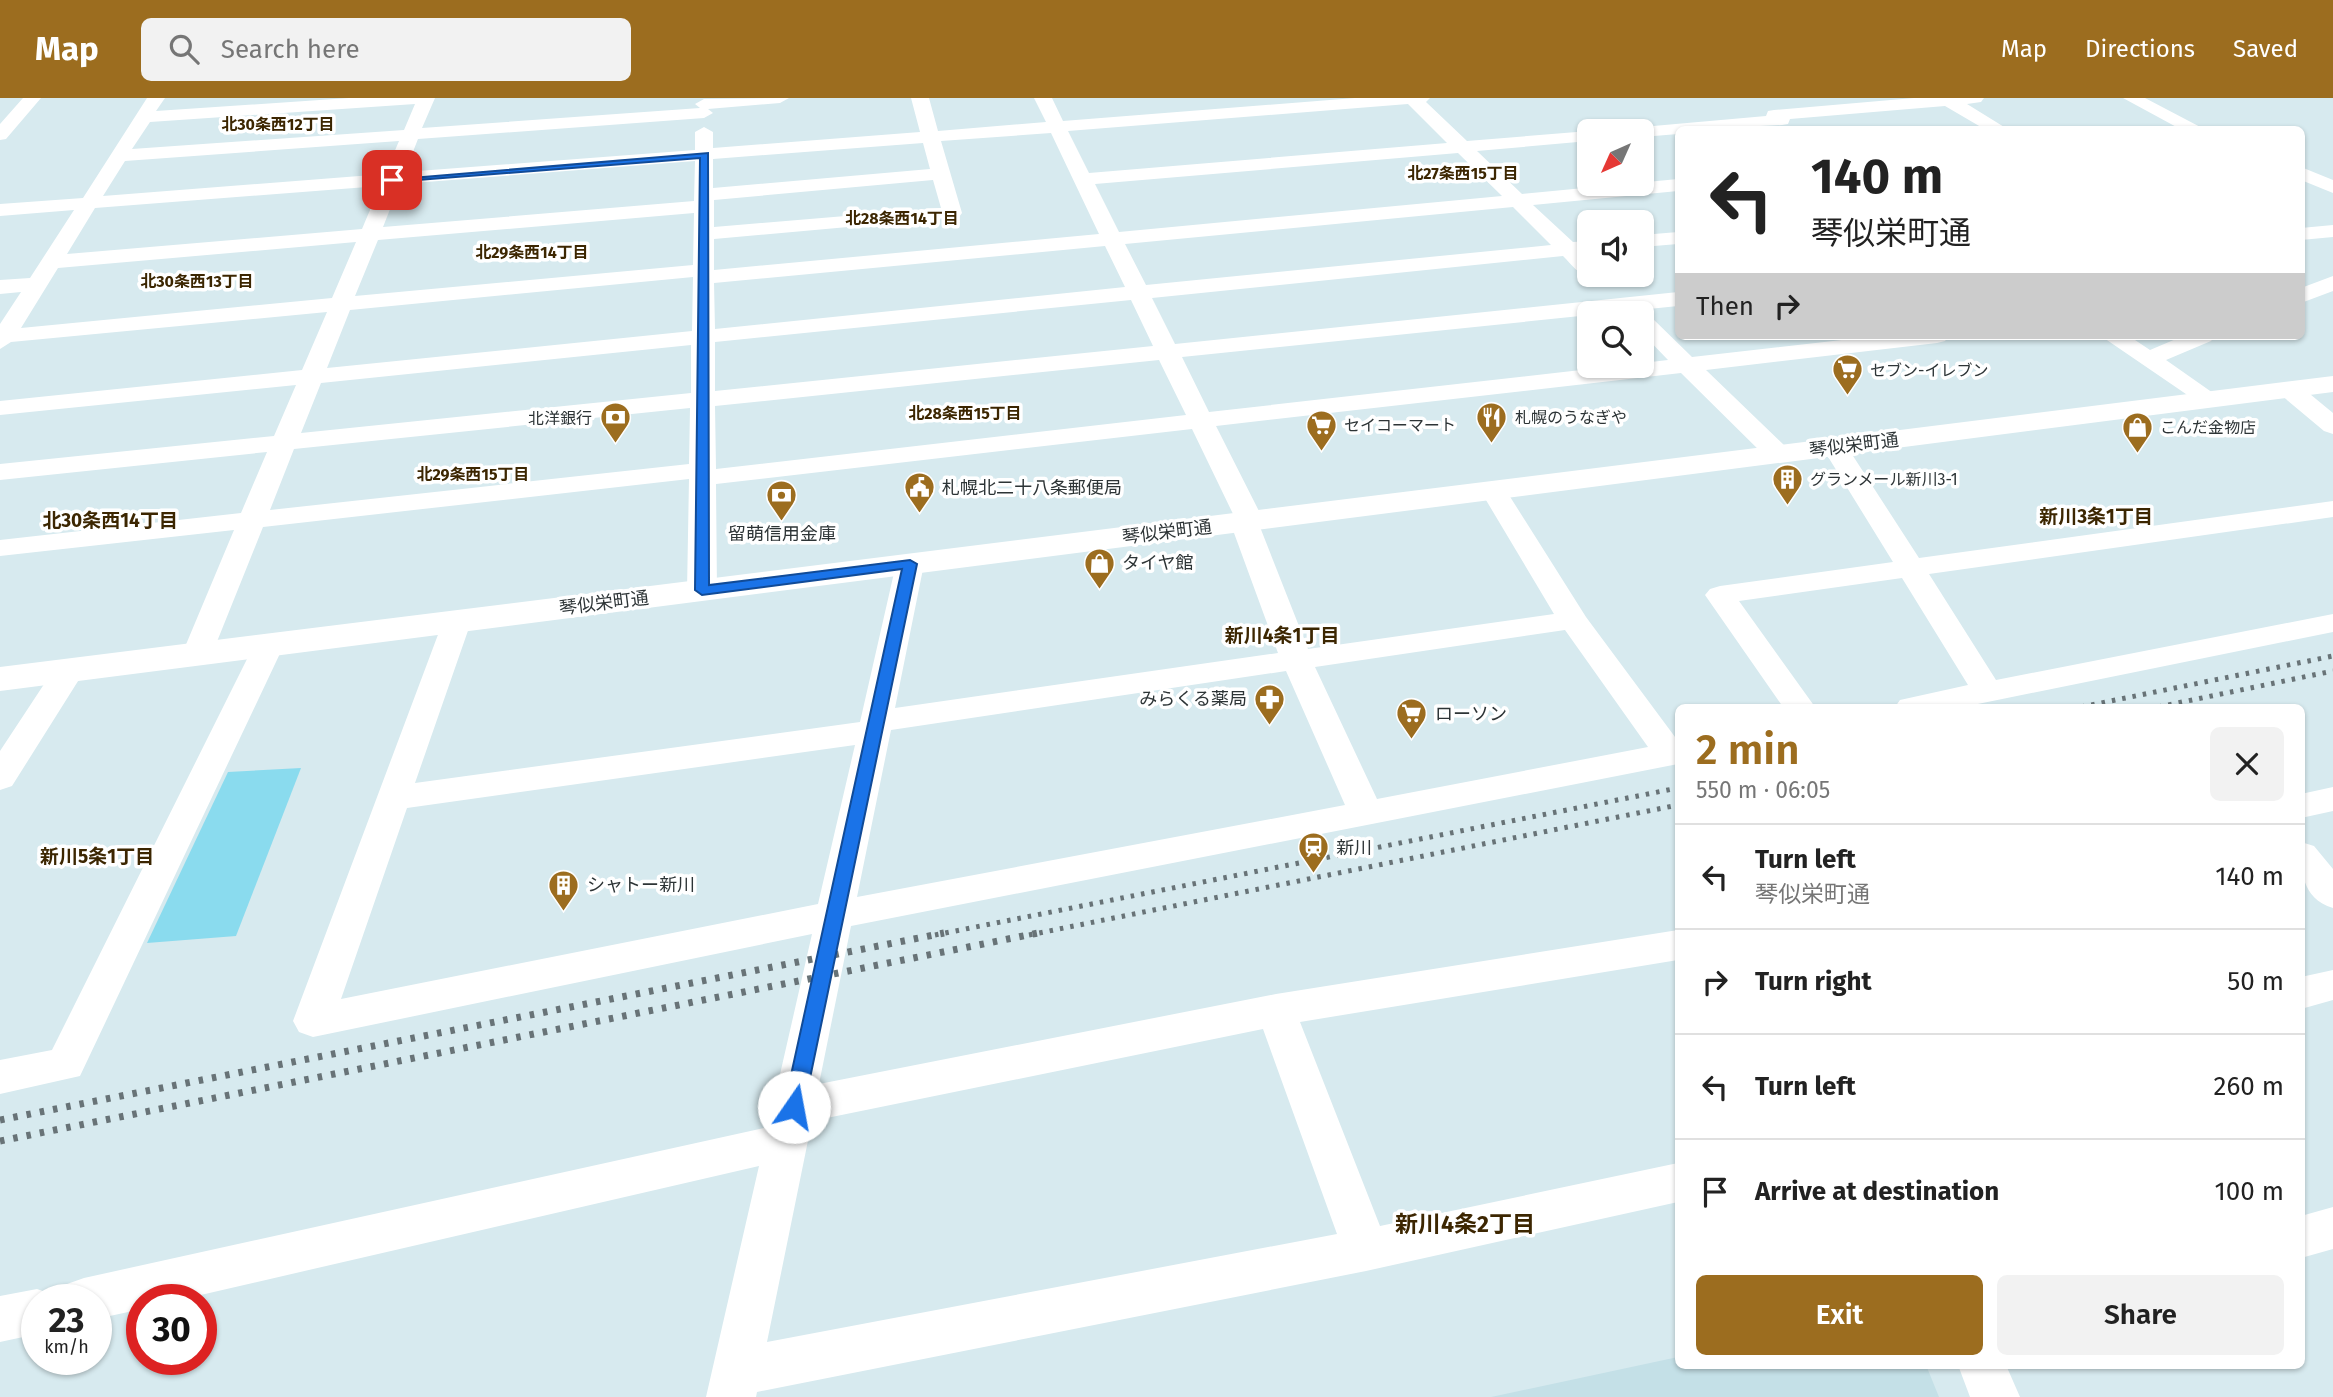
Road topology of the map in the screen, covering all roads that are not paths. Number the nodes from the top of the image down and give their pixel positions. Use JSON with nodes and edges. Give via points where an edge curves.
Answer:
{"nodes":[{"id":1,"x":32,"y":98,"type":"edge"},
{"id":2,"x":156,"y":98,"type":"edge"},
{"id":3,"x":426,"y":98,"type":"edge"},
{"id":4,"x":780,"y":98,"type":"edge"},
{"id":5,"x":920,"y":98,"type":"edge"},
{"id":6,"x":1043,"y":98,"type":"edge"},
{"id":7,"x":1169,"y":98,"type":"edge"},
{"id":8,"x":1412,"y":98,"type":"edge"},
{"id":9,"x":1421,"y":98,"type":"edge"},
{"id":10,"x":1975,"y":98,"type":"edge"},
{"id":11,"x":2132,"y":98,"type":"edge"},
{"id":12,"x":1946,"y":99,"type":"edge"},
{"id":13,"x":1291,"y":103,"type":"edge"},
{"id":14,"x":1757,"y":104,"type":"dead end"},
{"id":15,"x":704,"y":105,"type":"edge"},
{"id":16,"x":144,"y":117,"type":"junction"},
{"id":17,"x":1182,"y":117,"type":"junction"},
{"id":18,"x":1784,"y":121,"type":"edge"},
{"id":19,"x":1719,"y":126,"type":"edge"},
{"id":20,"x":1993,"y":126,"type":"edge"},
{"id":21,"x":2189,"y":126,"type":"edge"},
{"id":22,"x":1058,"y":127,"type":"junction"},
{"id":23,"x":1675,"y":129,"type":"edge"},
{"id":24,"x":1654,"y":131,"type":"edge"},
{"id":25,"x":411,"y":134,"type":"junction"},
{"id":26,"x":0,"y":135,"type":"edge"},
{"id":27,"x":931,"y":137,"type":"junction"},
{"id":28,"x":1577,"y":137,"type":"edge"},
{"id":29,"x":1462,"y":147,"type":"junction"},
{"id":30,"x":704,"y":155,"type":"junction"},
{"id":31,"x":118,"y":156,"type":"junction"},
{"id":32,"x":940,"y":174,"type":"junction"},
{"id":33,"x":1083,"y":179,"type":"junction"},
{"id":34,"x":392,"y":180,"type":"junction"},
{"id":35,"x":1675,"y":185,"type":"edge"},
{"id":36,"x":704,"y":200,"type":"junction"},
{"id":37,"x":1517,"y":200,"type":"junction"},
{"id":38,"x":88,"y":203,"type":"junction"},
{"id":39,"x":0,"y":210,"type":"edge"},
{"id":40,"x":2333,"y":231,"type":"edge"},
{"id":41,"x":704,"y":234,"type":"junction"},
{"id":42,"x":2305,"y":234,"type":"edge"},
{"id":43,"x":369,"y":235,"type":"junction"},
{"id":44,"x":1111,"y":238,"type":"junction"},
{"id":45,"x":1675,"y":238,"type":"edge"},
{"id":46,"x":1654,"y":241,"type":"edge"},
{"id":47,"x":1577,"y":247,"type":"edge"},
{"id":48,"x":1577,"y":248,"type":"edge"},
{"id":49,"x":51,"y":262,"type":"junction"},
{"id":50,"x":704,"y":274,"type":"junction"},
{"id":51,"x":2333,"y":283,"type":"edge"},
{"id":52,"x":37,"y":284,"type":"junction"},
{"id":53,"x":0,"y":287,"type":"edge"},
{"id":54,"x":1606,"y":287,"type":"edge"},
{"id":55,"x":1137,"y":291,"type":"junction"},
{"id":56,"x":2305,"y":294,"type":"edge"},
{"id":57,"x":1675,"y":300,"type":"edge"},
{"id":58,"x":1621,"y":301,"type":"edge"},
{"id":59,"x":342,"y":303,"type":"junction"},
{"id":60,"x":1654,"y":306,"type":"edge"},
{"id":61,"x":1577,"y":318,"type":"edge"},
{"id":62,"x":1654,"y":334,"type":"edge"},
{"id":63,"x":703,"y":337,"type":"junction"},
{"id":64,"x":2,"y":339,"type":"edge"},
{"id":65,"x":1902,"y":340,"type":"edge"},
{"id":66,"x":2119,"y":340,"type":"edge"},
{"id":67,"x":2193,"y":340,"type":"edge"},
{"id":68,"x":1168,"y":353,"type":"junction"},
{"id":69,"x":2148,"y":359,"type":"junction"},
{"id":70,"x":1686,"y":365,"type":"junction"},
{"id":71,"x":311,"y":377,"type":"junction"},
{"id":72,"x":2333,"y":384,"type":"edge"},
{"id":73,"x":2290,"y":390,"type":"junction"},
{"id":74,"x":2211,"y":400,"type":"junction"},
{"id":75,"x":703,"y":401,"type":"junction"},
{"id":76,"x":0,"y":408,"type":"edge"},
{"id":77,"x":1201,"y":421,"type":"junction"},
{"id":78,"x":2333,"y":426,"type":"edge"},
{"id":79,"x":284,"y":442,"type":"junction"},
{"id":80,"x":1835,"y":447,"type":"junction"},
{"id":81,"x":1778,"y":454,"type":"junction"},
{"id":82,"x":0,"y":472,"type":"edge"},
{"id":83,"x":703,"y":474,"type":"junction"},
{"id":84,"x":1493,"y":490,"type":"junction"},
{"id":85,"x":2333,"y":509,"type":"edge"},
{"id":86,"x":252,"y":520,"type":"junction"},
{"id":87,"x":1247,"y":522,"type":"junction"},
{"id":88,"x":0,"y":548,"type":"edge"},
{"id":89,"x":910,"y":564,"type":"junction"},
{"id":90,"x":1910,"y":567,"type":"junction"},
{"id":91,"x":702,"y":590,"type":"junction"},
{"id":92,"x":1573,"y":620,"type":"junction"},
{"id":93,"x":456,"y":622,"type":"junction"},
{"id":94,"x":2333,"y":623,"type":"edge"},
{"id":95,"x":270,"y":645,"type":"junction"},
{"id":96,"x":197,"y":654,"type":"junction"},
{"id":97,"x":1296,"y":659,"type":"junction"},
{"id":98,"x":69,"y":670,"type":"junction"},
{"id":99,"x":0,"y":679,"type":"edge"},
{"id":100,"x":1988,"y":692,"type":"junction"},
{"id":101,"x":1797,"y":704,"type":"edge"},
{"id":102,"x":1926,"y":704,"type":"edge"},
{"id":103,"x":875,"y":726,"type":"junction"},
{"id":104,"x":1674,"y":754,"type":"edge"},
{"id":105,"x":0,"y":778,"type":"edge"},
{"id":106,"x":395,"y":798,"type":"junction"},
{"id":107,"x":2333,"y":799,"type":"edge"},
{"id":108,"x":2305,"y":805,"type":"edge"},
{"id":109,"x":1367,"y":814,"type":"junction"},
{"id":110,"x":2305,"y":860,"type":"edge"},
{"id":111,"x":2333,"y":894,"type":"edge"},
{"id":112,"x":836,"y":915,"type":"junction"},
{"id":113,"x":1673,"y":956,"type":"edge"},
{"id":114,"x":2333,"y":985,"type":"edge"},
{"id":115,"x":2305,"y":992,"type":"edge"},
{"id":116,"x":1276,"y":1010,"type":"junction"},
{"id":117,"x":0,"y":1077,"type":"edge"},
{"id":118,"x":790,"y":1124,"type":"junction"},
{"id":119,"x":1675,"y":1184,"type":"edge"},
{"id":120,"x":2333,"y":1228,"type":"edge"},
{"id":121,"x":2305,"y":1236,"type":"edge"},
{"id":122,"x":1366,"y":1250,"type":"junction"},
{"id":123,"x":112,"y":1293,"type":"edge"},
{"id":124,"x":21,"y":1314,"type":"edge"},
{"id":125,"x":0,"y":1319,"type":"edge"},
{"id":126,"x":1984,"y":1369,"type":"edge"},
{"id":127,"x":734,"y":1385,"type":"edge"},
{"id":128,"x":1995,"y":1397,"type":"edge"}],
"edges":[{"from":1,"to":26,"type":"street"},
{"from":2,"to":16,"type":"street"},
{"from":3,"to":16,"type":"street"},
{"from":3,"to":25,"type":"street"},
{"from":4,"to":15,"type":"street"},
{"from":5,"to":27,"type":"street"},
{"from":6,"to":22,"type":"street"},
{"from":7,"to":17,"type":"street"},
{"from":8,"to":9,"type":"street"},
{"from":8,"to":13,"type":"street"},
{"from":8,"to":29,"type":"street"},
{"from":10,"to":12,"type":"street"},
{"from":11,"to":21,"type":"street"},
{"from":12,"to":18,"type":"street"},
{"from":12,"to":20,"type":"street"},
{"from":13,"to":17,"type":"street"},
{"from":14,"to":18,"type":"street"},
{"from":15,"to":25,"type":"street"},
{"from":15,"to":30,"type":"street"},
{"from":16,"to":31,"type":"street"},
{"from":17,"to":22,"type":"street"},
{"from":18,"to":19,"type":"street"},
{"from":22,"to":27,"type":"street"},
{"from":22,"to":33,"type":"street"},
{"from":23,"to":24,"type":"street"},
{"from":25,"to":31,"type":"street"},
{"from":25,"to":34,"type":"street"},
{"from":27,"to":30,"type":"street"},
{"from":27,"to":32,"type":"street"},
{"from":28,"to":29,"type":"street"},
{"from":29,"to":33,"type":"street"},
{"from":29,"to":37,"type":"street"},
{"from":30,"to":34,"type":"street"},
{"from":30,"to":36,"type":"street"},
{"from":31,"to":38,"type":"street"},
{"from":32,"to":36,"type":"street"},
{"from":32,"to":41,"type":"street","via":[[952,213]]},
{"from":33,"to":44,"type":"street"},
{"from":34,"to":38,"type":"street"},
{"from":34,"to":43,"type":"street"},
{"from":35,"to":37,"type":"street"},
{"from":36,"to":41,"type":"street"},
{"from":36,"to":43,"type":"street"},
{"from":37,"to":44,"type":"street"},
{"from":37,"to":47,"type":"street"},
{"from":38,"to":39,"type":"street"},
{"from":38,"to":49,"type":"street"},
{"from":40,"to":42,"type":"street"},
{"from":41,"to":50,"type":"street"},
{"from":43,"to":49,"type":"street"},
{"from":43,"to":59,"type":"street"},
{"from":44,"to":50,"type":"street"},
{"from":44,"to":55,"type":"street"},
{"from":45,"to":46,"type":"street"},
{"from":48,"to":55,"type":"street"},
{"from":49,"to":52,"type":"street"},
{"from":50,"to":59,"type":"street"},
{"from":50,"to":63,"type":"street"},
{"from":51,"to":56,"type":"street"},
{"from":52,"to":53,"type":"street"},
{"from":52,"to":64,"type":"street"},
{"from":54,"to":58,"type":"street"},
{"from":55,"to":63,"type":"street"},
{"from":55,"to":68,"type":"street"},
{"from":57,"to":60,"type":"street"},
{"from":59,"to":64,"type":"street"},
{"from":59,"to":71,"type":"street"},
{"from":61,"to":68,"type":"street"},
{"from":62,"to":70,"type":"street"},
{"from":63,"to":71,"type":"street"},
{"from":63,"to":75,"type":"street"},
{"from":65,"to":70,"type":"street"},
{"from":66,"to":69,"type":"street"},
{"from":67,"to":69,"type":"street"},
{"from":68,"to":75,"type":"street"},
{"from":68,"to":77,"type":"street"},
{"from":69,"to":74,"type":"street"},
{"from":70,"to":77,"type":"street"},
{"from":70,"to":81,"type":"street"},
{"from":71,"to":76,"type":"street"},
{"from":71,"to":79,"type":"street"},
{"from":72,"to":73,"type":"main road","name":"琴似栄町通"},
{"from":73,"to":74,"type":"main road","name":"琴似栄町通"},
{"from":73,"to":78,"type":"street"},
{"from":74,"to":80,"type":"main road","name":"琴似栄町通"},
{"from":75,"to":79,"type":"street"},
{"from":75,"to":83,"type":"street"},
{"from":77,"to":83,"type":"street"},
{"from":77,"to":87,"type":"street"},
{"from":79,"to":82,"type":"street"},
{"from":79,"to":86,"type":"street"},
{"from":80,"to":81,"type":"main road","name":"琴似栄町通"},
{"from":80,"to":90,"type":"street"},
{"from":81,"to":84,"type":"main road","name":"琴似栄町通"},
{"from":83,"to":86,"type":"street"},
{"from":83,"to":91,"type":"street"},
{"from":84,"to":87,"type":"main road","name":"琴似栄町通"},
{"from":84,"to":92,"type":"street"},
{"from":85,"to":90,"type":"street"},
{"from":86,"to":88,"type":"street"},
{"from":86,"to":96,"type":"street"},
{"from":87,"to":89,"type":"main road","name":"琴似栄町通"},
{"from":87,"to":97,"type":"street"},
{"from":89,"to":91,"type":"main road","name":"琴似栄町通"},
{"from":89,"to":103,"type":"street"},
{"from":90,"to":100,"type":"street"},
{"from":90,"to":101,"type":"street","via":[[1720,595]]},
{"from":91,"to":93,"type":"main road","name":"琴似栄町通"},
{"from":92,"to":97,"type":"street"},
{"from":92,"to":104,"type":"street"},
{"from":93,"to":95,"type":"main road","name":"琴似栄町通"},
{"from":93,"to":106,"type":"street"},
{"from":94,"to":100,"type":"street"},
{"from":95,"to":96,"type":"main road","name":"琴似栄町通"},
{"from":95,"to":117,"type":"street","via":[[65,1064]]},
{"from":96,"to":98,"type":"main road","name":"琴似栄町通"},
{"from":97,"to":103,"type":"street"},
{"from":97,"to":109,"type":"street"},
{"from":98,"to":99,"type":"main road","name":"琴似栄町通"},
{"from":98,"to":105,"type":"street"},
{"from":100,"to":102,"type":"street"},
{"from":103,"to":106,"type":"street"},
{"from":103,"to":112,"type":"street"},
{"from":104,"to":109,"type":"street"},
{"from":106,"to":112,"type":"street","via":[[313,1021]]},
{"from":107,"to":108,"type":"street"},
{"from":109,"to":112,"type":"street"},
{"from":110,"to":111,"type":"street"},
{"from":112,"to":118,"type":"street"},
{"from":113,"to":116,"type":"street"},
{"from":114,"to":115,"type":"street"},
{"from":116,"to":118,"type":"street"},
{"from":116,"to":122,"type":"street"},
{"from":118,"to":123,"type":"street"},
{"from":118,"to":127,"type":"street"},
{"from":119,"to":122,"type":"street"},
{"from":120,"to":121,"type":"street"},
{"from":122,"to":127,"type":"street"},
{"from":124,"to":125,"type":"street"},
{"from":126,"to":128,"type":"street"}]}
